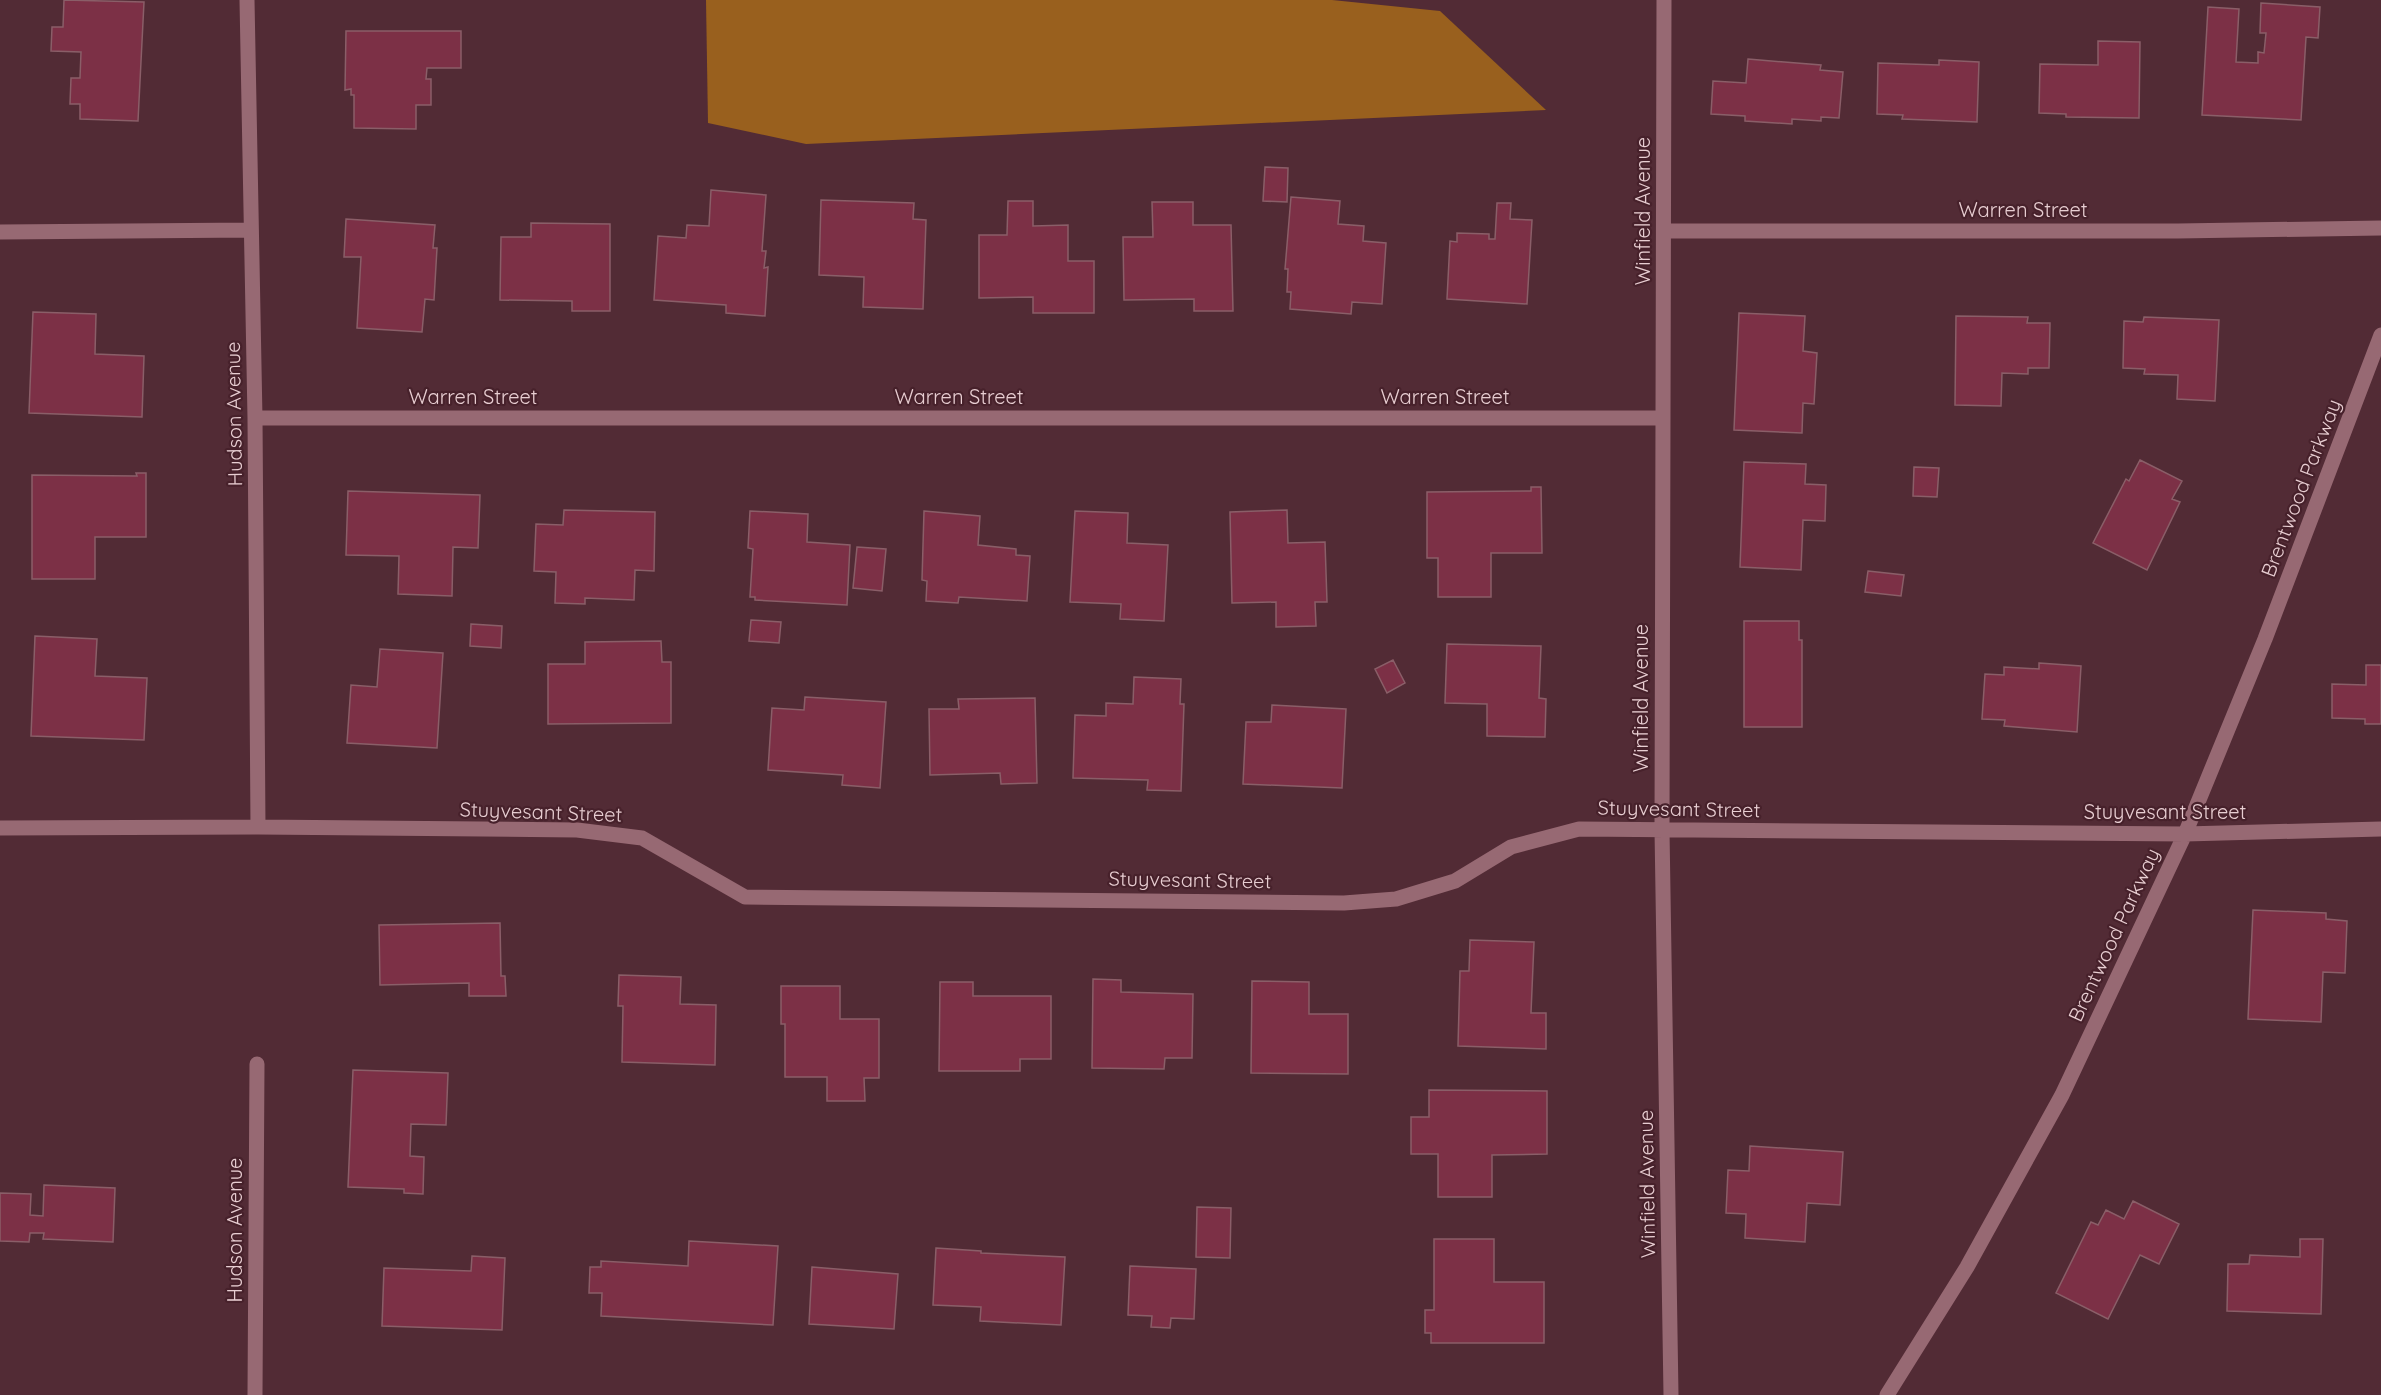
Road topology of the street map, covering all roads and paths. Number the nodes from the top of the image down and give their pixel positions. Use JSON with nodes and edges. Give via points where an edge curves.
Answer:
{"nodes":[{"id":1,"x":247,"y":0,"type":"edge"},
{"id":2,"x":1664,"y":0,"type":"edge"},
{"id":3,"x":2381,"y":228,"type":"edge"},
{"id":4,"x":251,"y":230,"type":"junction"},
{"id":5,"x":1665,"y":231,"type":"junction"},
{"id":6,"x":0,"y":232,"type":"edge"},
{"id":7,"x":2381,"y":335,"type":"edge"},
{"id":8,"x":255,"y":418,"type":"junction"},
{"id":9,"x":1662,"y":418,"type":"junction"},
{"id":10,"x":258,"y":827,"type":"junction"},
{"id":11,"x":0,"y":828,"type":"edge"},
{"id":12,"x":2381,"y":829,"type":"edge"},
{"id":13,"x":1662,"y":830,"type":"junction"},
{"id":14,"x":2186,"y":834,"type":"junction"},
{"id":15,"x":257,"y":1064,"type":"dead end"},
{"id":16,"x":255,"y":1395,"type":"edge"},
{"id":17,"x":1671,"y":1395,"type":"edge"},
{"id":18,"x":1887,"y":1395,"type":"edge"}],
"edges":[{"from":1,"to":4,"type":"street","name":"Hudson Avenue"},
{"from":2,"to":5,"type":"street","name":"Winfield Avenue"},
{"from":3,"to":5,"type":"street","name":"Warren Street"},
{"from":4,"to":6,"type":"street"},
{"from":4,"to":8,"type":"street","name":"Hudson Avenue"},
{"from":5,"to":9,"type":"street","name":"Winfield Avenue"},
{"from":7,"to":14,"type":"street","name":"Brentwood Parkway"},
{"from":8,"to":9,"type":"street","name":"Warren Street"},
{"from":8,"to":10,"type":"street","name":"Hudson Avenue"},
{"from":9,"to":13,"type":"street","name":"Winfield Avenue"},
{"from":10,"to":11,"type":"street","name":"Stuyvesant Street"},
{"from":10,"to":13,"type":"street","name":"Stuyvesant Street","via":[[577,830],[642,838],[745,897],[1344,903],[1396,899],[1455,881],[1511,847],[1579,829]]},
{"from":12,"to":14,"type":"street","name":"Stuyvesant Street"},
{"from":13,"to":14,"type":"street","name":"Stuyvesant Street"},
{"from":13,"to":17,"type":"street","name":"Winfield Avenue"},
{"from":14,"to":18,"type":"street","name":"Brentwood Parkway","via":[[2062,1095],[1967,1267]]},
{"from":15,"to":16,"type":"street","name":"Hudson Avenue"}]}
